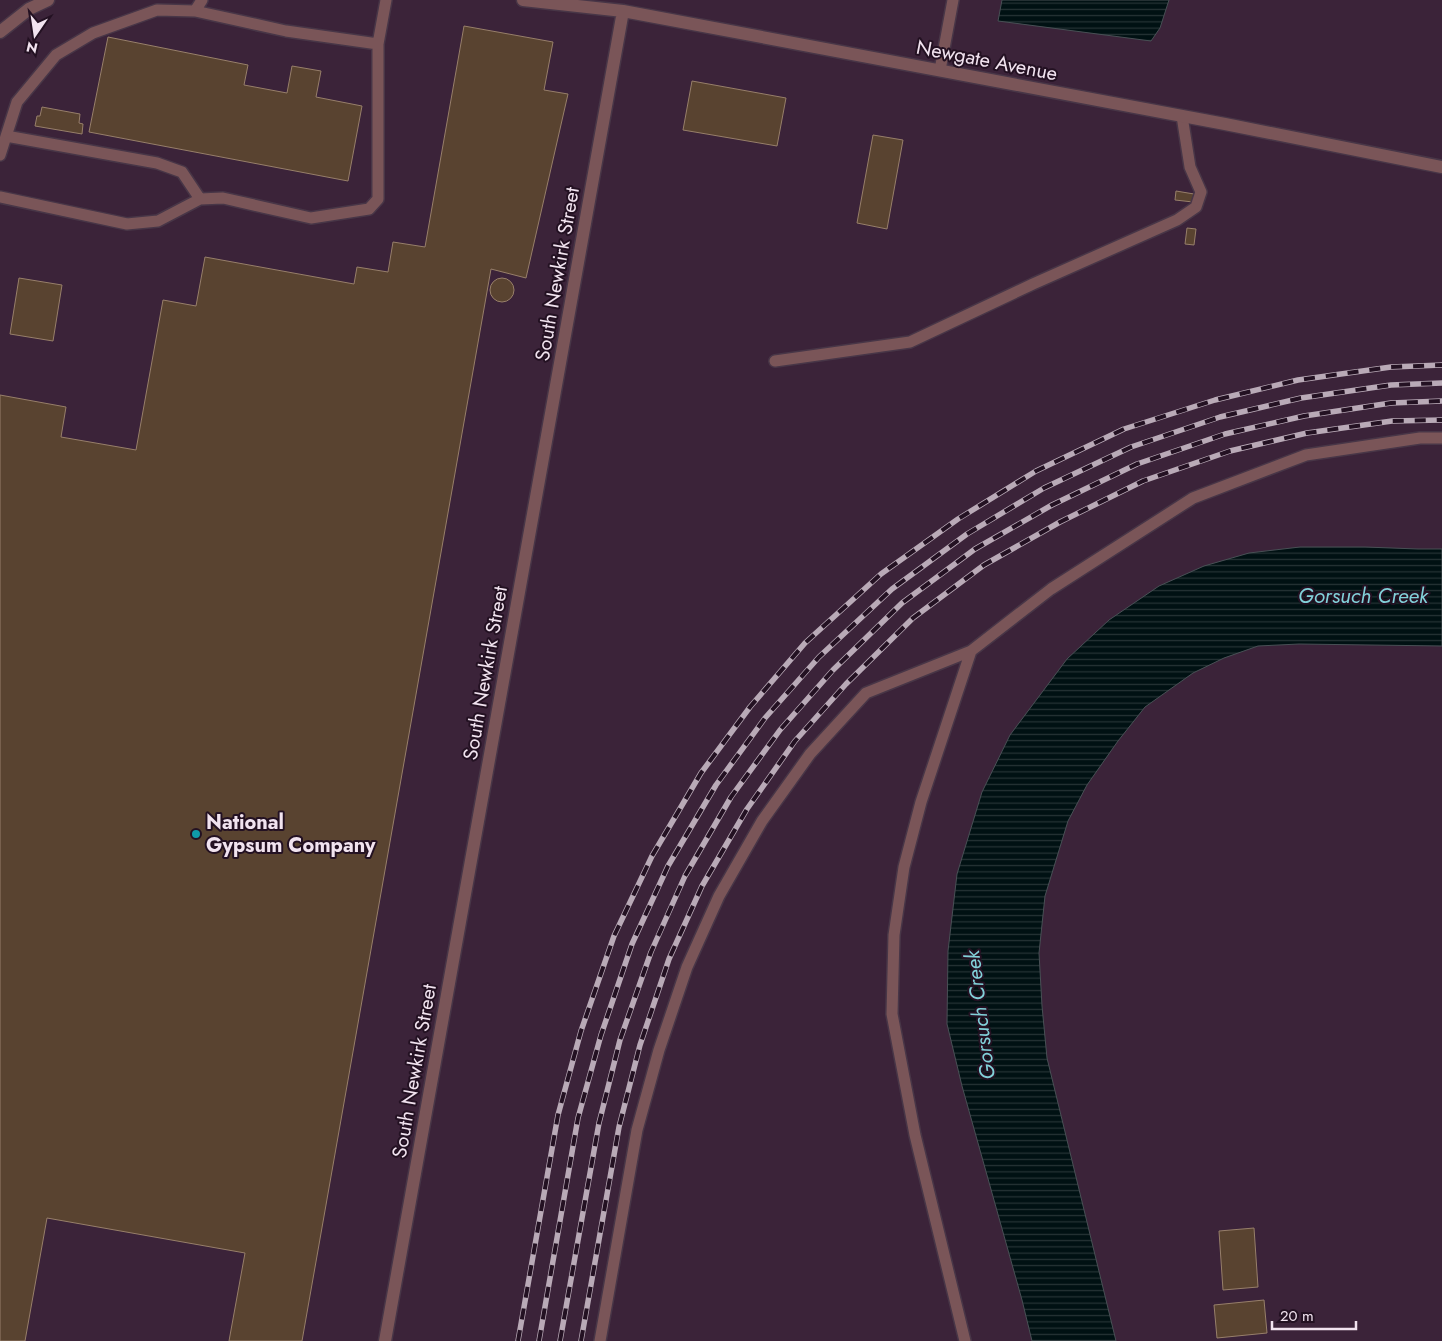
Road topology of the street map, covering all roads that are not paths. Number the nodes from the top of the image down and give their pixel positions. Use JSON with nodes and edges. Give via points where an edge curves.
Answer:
{"nodes":[{"id":1,"x":48,"y":0,"type":"edge"},
{"id":2,"x":202,"y":0,"type":"edge"},
{"id":3,"x":386,"y":0,"type":"edge"},
{"id":4,"x":523,"y":0,"type":"edge"},
{"id":5,"x":953,"y":0,"type":"edge"},
{"id":6,"x":195,"y":11,"type":"junction"},
{"id":7,"x":623,"y":11,"type":"junction"},
{"id":8,"x":0,"y":32,"type":"edge"},
{"id":9,"x":378,"y":44,"type":"junction"},
{"id":10,"x":940,"y":70,"type":"junction"},
{"id":11,"x":1182,"y":116,"type":"junction"},
{"id":12,"x":6,"y":136,"type":"junction"},
{"id":13,"x":0,"y":155,"type":"edge"},
{"id":14,"x":1442,"y":167,"type":"edge"},
{"id":15,"x":0,"y":196,"type":"edge"},
{"id":16,"x":200,"y":199,"type":"junction"},
{"id":17,"x":775,"y":361,"type":"dead end"},
{"id":18,"x":1442,"y":438,"type":"edge"},
{"id":19,"x":971,"y":651,"type":"junction"},
{"id":20,"x":385,"y":1341,"type":"edge"},
{"id":21,"x":600,"y":1341,"type":"edge"},
{"id":22,"x":965,"y":1341,"type":"edge"}],
"edges":[{"from":1,"to":8,"type":"street","via":[[29,9]]},
{"from":2,"to":6,"type":"lane"},
{"from":3,"to":9,"type":"lane"},
{"from":4,"to":7,"type":"street","name":"Newgate Avenue"},
{"from":5,"to":10,"type":"lane"},
{"from":6,"to":9,"type":"lane","via":[[286,31]]},
{"from":6,"to":12,"type":"lane","via":[[157,10],[93,33],[56,55],[17,102]]},
{"from":7,"to":10,"type":"street","name":"Newgate Avenue"},
{"from":7,"to":20,"type":"street","name":"South Newkirk Street"},
{"from":9,"to":16,"type":"lane","via":[[378,199],[368,209],[311,218],[223,198]]},
{"from":10,"to":11,"type":"street","name":"Newgate Avenue"},
{"from":11,"to":14,"type":"street","name":"Newgate Avenue"},
{"from":11,"to":17,"type":"lane","via":[[1190,167],[1200,192],[1196,207],[1177,220],[910,342]]},
{"from":12,"to":13,"type":"lane"},
{"from":12,"to":16,"type":"lane","via":[[157,163],[182,172]]},
{"from":15,"to":16,"type":"lane","via":[[127,224],[158,221]]},
{"from":18,"to":19,"type":"lane","via":[[1420,438],[1306,455],[1193,498],[1050,589]]},
{"from":19,"to":21,"type":"lane","via":[[866,694],[810,754],[762,821],[719,896],[687,967],[637,1130]]},
{"from":19,"to":22,"type":"lane","via":[[921,802],[904,867],[894,935],[892,1014],[915,1136]]}]}
